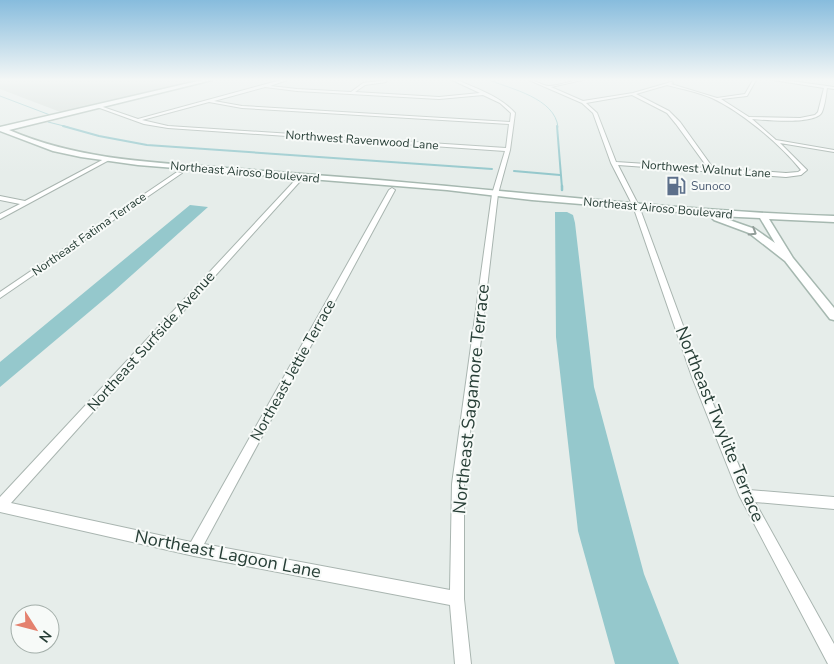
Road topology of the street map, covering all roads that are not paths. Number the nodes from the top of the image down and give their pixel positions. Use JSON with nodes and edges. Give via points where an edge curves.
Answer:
{"nodes":[{"id":1,"x":83,"y":111,"type":"edge"},
{"id":2,"x":111,"y":111,"type":"edge"},
{"id":3,"x":173,"y":111,"type":"edge"},
{"id":4,"x":315,"y":111,"type":"edge"},
{"id":5,"x":511,"y":111,"type":"edge"},
{"id":6,"x":593,"y":111,"type":"edge"},
{"id":7,"x":666,"y":111,"type":"edge"},
{"id":8,"x":736,"y":111,"type":"edge"},
{"id":9,"x":820,"y":111,"type":"edge"},
{"id":10,"x":747,"y":118,"type":"junction"},
{"id":11,"x":139,"y":120,"type":"junction"},
{"id":12,"x":512,"y":123,"type":"junction"},
{"id":13,"x":1,"y":132,"type":"edge"},
{"id":14,"x":775,"y":141,"type":"junction"},
{"id":15,"x":508,"y":150,"type":"junction"},
{"id":16,"x":834,"y":151,"type":"edge"},
{"id":17,"x":108,"y":159,"type":"junction"},
{"id":18,"x":614,"y":162,"type":"junction"},
{"id":19,"x":99,"y":164,"type":"junction"},
{"id":20,"x":711,"y":169,"type":"junction"},
{"id":21,"x":179,"y":173,"type":"junction"},
{"id":22,"x":299,"y":179,"type":"junction"},
{"id":23,"x":392,"y":190,"type":"junction"},
{"id":24,"x":494,"y":194,"type":"junction"},
{"id":25,"x":0,"y":198,"type":"edge"},
{"id":26,"x":26,"y":203,"type":"junction"},
{"id":27,"x":636,"y":206,"type":"junction"},
{"id":28,"x":673,"y":209,"type":"junction"},
{"id":29,"x":763,"y":216,"type":"junction"},
{"id":30,"x":0,"y":218,"type":"edge"},
{"id":31,"x":834,"y":219,"type":"edge"},
{"id":32,"x":789,"y":259,"type":"junction"},
{"id":33,"x":0,"y":296,"type":"edge"},
{"id":34,"x":834,"y":316,"type":"edge"},
{"id":35,"x":745,"y":495,"type":"junction"},
{"id":36,"x":834,"y":503,"type":"edge"},
{"id":37,"x":0,"y":506,"type":"edge"},
{"id":38,"x":194,"y":549,"type":"junction"},
{"id":39,"x":457,"y":599,"type":"junction"},
{"id":40,"x":834,"y":660,"type":"edge"},
{"id":41,"x":463,"y":664,"type":"edge"}],
"edges":[{"from":1,"to":13,"type":"main road"},
{"from":2,"to":11,"type":"street","name":"Northwest Ravenwood Lane"},
{"from":3,"to":11,"type":"street"},
{"from":4,"to":12,"type":"street"},
{"from":5,"to":12,"type":"street"},
{"from":6,"to":18,"type":"street","name":"Northeast Twylite Terrace"},
{"from":7,"to":20,"type":"street"},
{"from":8,"to":10,"type":"street"},
{"from":9,"to":10,"type":"street","via":[[816,116],[800,119]]},
{"from":10,"to":14,"type":"street"},
{"from":11,"to":15,"type":"street","name":"Northwest Ravenwood Lane","via":[[168,127]]},
{"from":12,"to":15,"type":"street","name":"Northeast Sagamore Terrace"},
{"from":13,"to":17,"type":"main road","name":"Northeast Airoso Boulevard"},
{"from":13,"to":19,"type":"main road","name":"Northeast Airoso Boulevard","via":[[20,146]]},
{"from":14,"to":16,"type":"street"},
{"from":14,"to":20,"type":"street","name":"Northwest Walnut Lane","via":[[804,170],[799,174]]},
{"from":15,"to":24,"type":"street","name":"Northeast Sagamore Terrace"},
{"from":17,"to":19,"type":"street"},
{"from":17,"to":22,"type":"main road","name":"Northeast Airoso Boulevard"},
{"from":18,"to":20,"type":"street","name":"Northwest Walnut Lane"},
{"from":18,"to":27,"type":"street","name":"Northeast Twylite Terrace"},
{"from":19,"to":21,"type":"main road","name":"Northeast Airoso Boulevard"},
{"from":19,"to":26,"type":"street"},
{"from":21,"to":22,"type":"main road","name":"Northeast Airoso Boulevard"},
{"from":21,"to":33,"type":"street","name":"Northeast Fatima Terrace"},
{"from":22,"to":23,"type":"main road","name":"Northeast Airoso Boulevard"},
{"from":22,"to":24,"type":"main road","name":"Northeast Airoso Boulevard"},
{"from":22,"to":37,"type":"street","name":"Northeast Surfside Avenue"},
{"from":23,"to":24,"type":"main road","name":"Northeast Airoso Boulevard"},
{"from":23,"to":38,"type":"street","name":"Northeast Jettie Terrace"},
{"from":24,"to":27,"type":"main road","name":"Northeast Airoso Boulevard"},
{"from":24,"to":39,"type":"street","name":"Northeast Sagamore Terrace","via":[[458,484]]},
{"from":25,"to":26,"type":"street"},
{"from":26,"to":30,"type":"street"},
{"from":27,"to":28,"type":"main road","name":"Northeast Airoso Boulevard"},
{"from":27,"to":35,"type":"street","name":"Northeast Twylite Terrace","via":[[697,377]]},
{"from":28,"to":29,"type":"main road","name":"Northeast Airoso Boulevard"},
{"from":28,"to":32,"type":"main road","one_way":true,"via":[[737,224],[752,231]]},
{"from":29,"to":31,"type":"main road","name":"Northeast Airoso Boulevard"},
{"from":29,"to":32,"type":"main road"},
{"from":32,"to":34,"type":"main road"},
{"from":35,"to":36,"type":"street"},
{"from":35,"to":40,"type":"street","name":"Northeast Twylite Terrace"},
{"from":37,"to":38,"type":"street","name":"Northeast Lagoon Lane"},
{"from":38,"to":39,"type":"street","name":"Northeast Lagoon Lane"},
{"from":39,"to":41,"type":"street","name":"Northeast Sagamore Terrace"}]}
